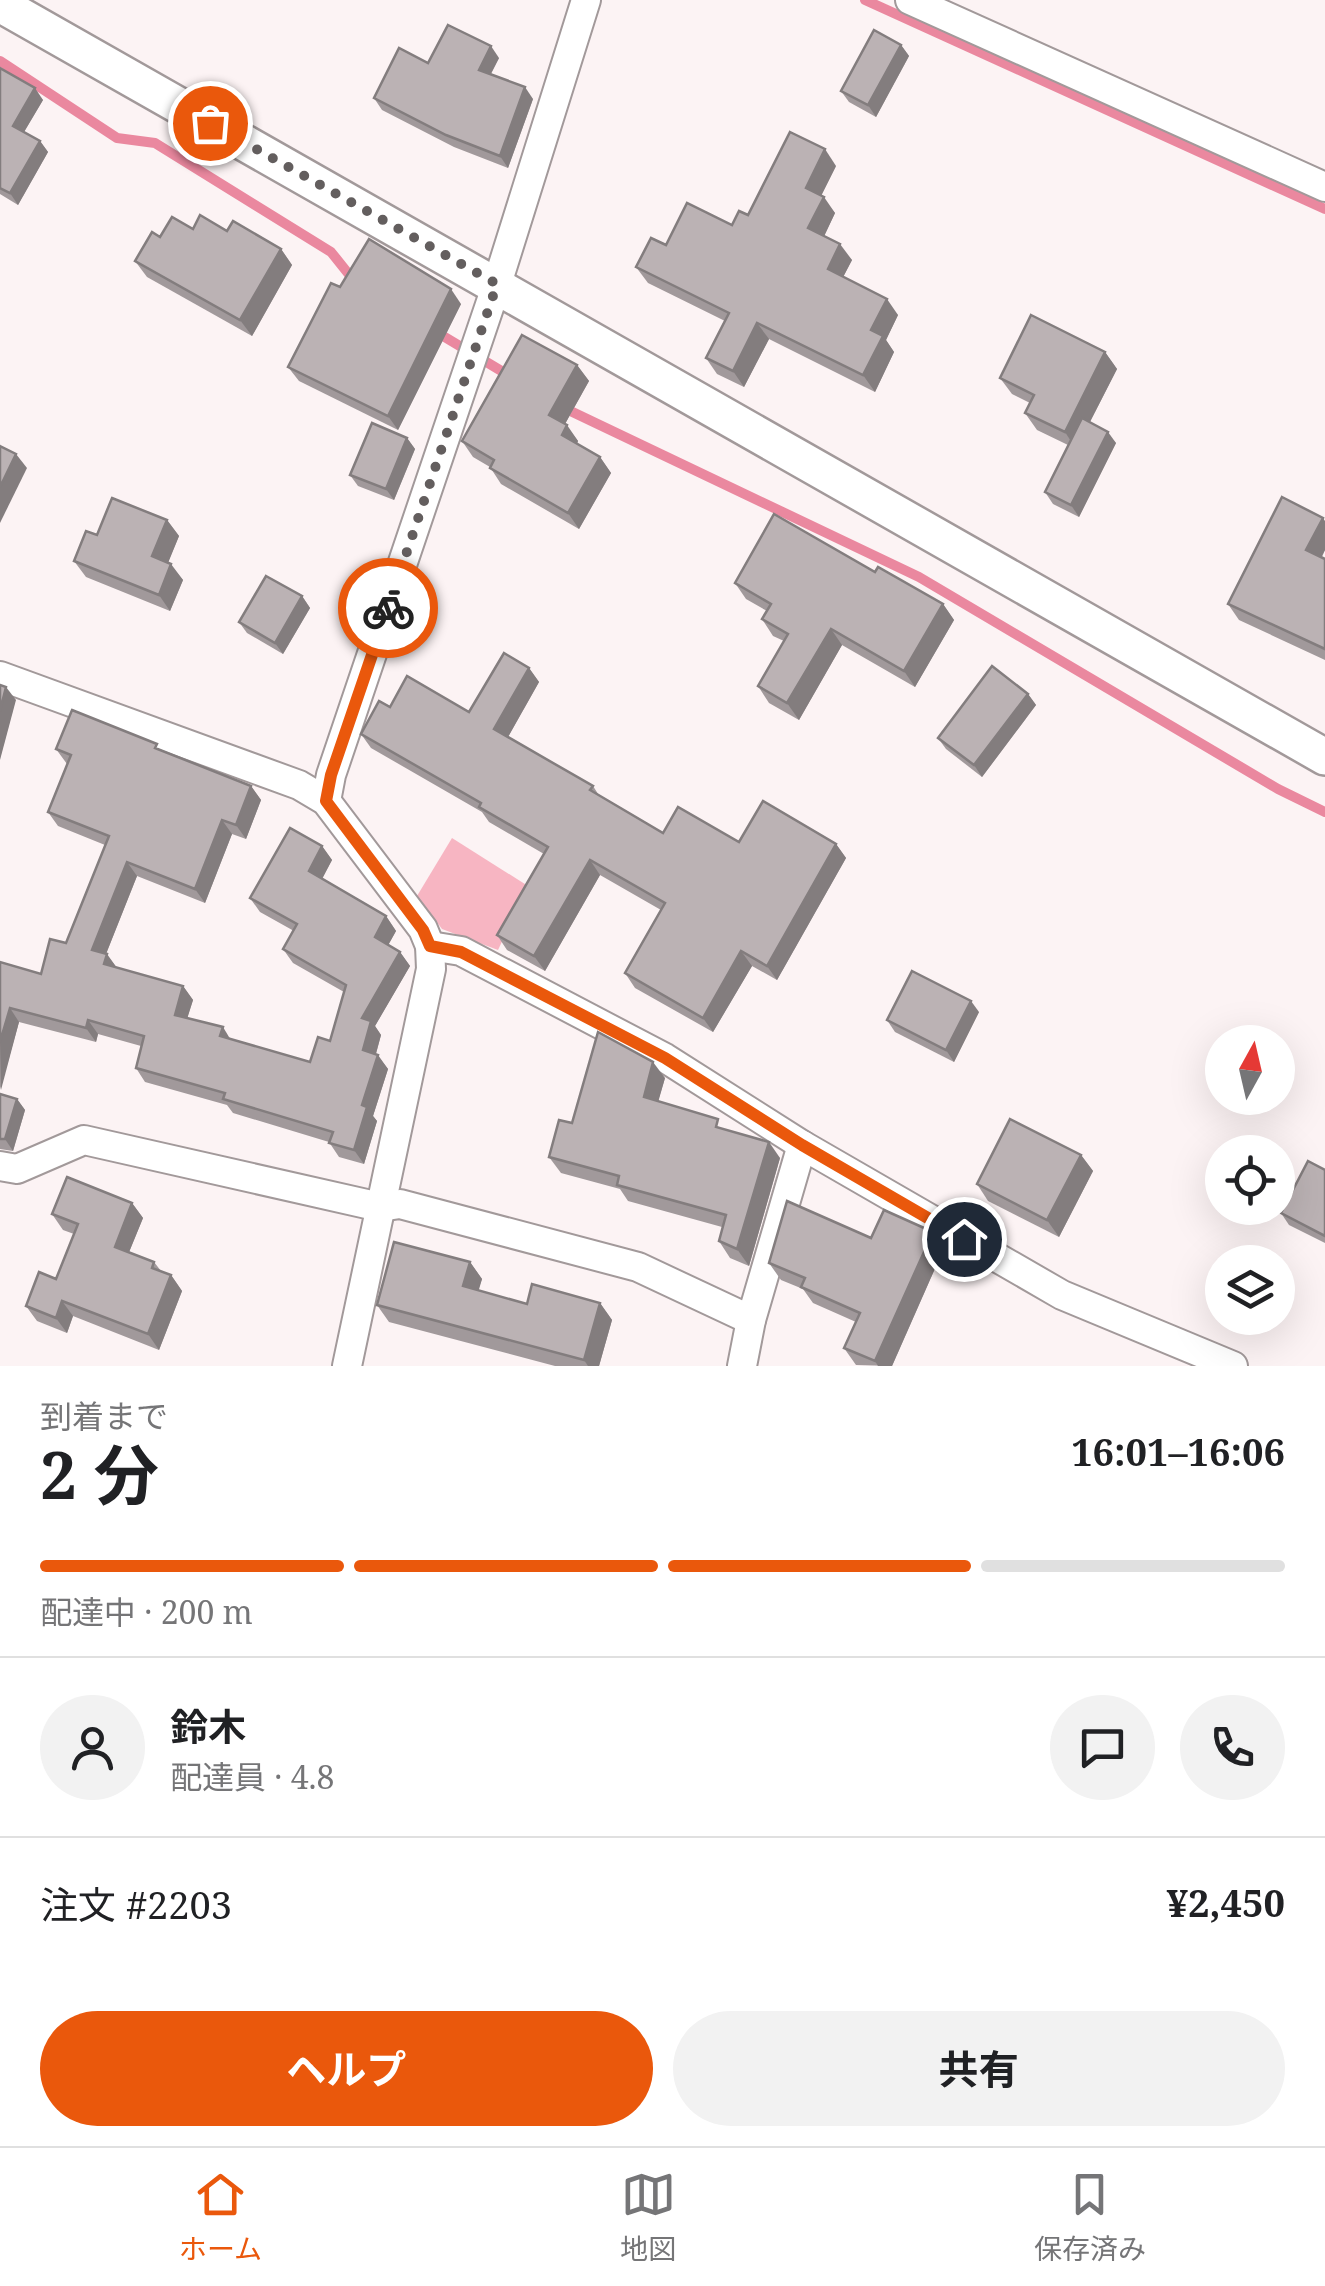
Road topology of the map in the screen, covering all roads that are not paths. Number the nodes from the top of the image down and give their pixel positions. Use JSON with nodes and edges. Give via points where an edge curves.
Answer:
{"nodes":[{"id":1,"x":586,"y":0,"type":"edge"},
{"id":2,"x":910,"y":0,"type":"edge"},
{"id":3,"x":0,"y":4,"type":"edge"},
{"id":4,"x":1325,"y":187,"type":"edge"},
{"id":5,"x":497,"y":284,"type":"junction"},
{"id":6,"x":0,"y":676,"type":"edge"},
{"id":7,"x":1325,"y":757,"type":"edge"},
{"id":8,"x":326,"y":801,"type":"junction"},
{"id":9,"x":430,"y":946,"type":"junction"},
{"id":10,"x":802,"y":1145,"type":"junction"},
{"id":11,"x":0,"y":1166,"type":"edge"},
{"id":12,"x":380,"y":1207,"type":"junction"},
{"id":13,"x":751,"y":1320,"type":"junction"},
{"id":14,"x":347,"y":1366,"type":"edge"},
{"id":15,"x":742,"y":1366,"type":"edge"},
{"id":16,"x":1233,"y":1366,"type":"edge"}],
"edges":[{"from":1,"to":5,"type":"street"},
{"from":2,"to":4,"type":"street"},
{"from":3,"to":5,"type":"street"},
{"from":5,"to":7,"type":"street"},
{"from":5,"to":8,"type":"street"},
{"from":6,"to":8,"type":"street","via":[[298,784]]},
{"from":8,"to":9,"type":"street"},
{"from":9,"to":10,"type":"street","via":[[461,952],[665,1058]]},
{"from":9,"to":12,"type":"street","via":[[431,969]]},
{"from":10,"to":13,"type":"street"},
{"from":10,"to":16,"type":"street","via":[[1062,1295]]},
{"from":11,"to":12,"type":"street","via":[[17,1169],[84,1140]]},
{"from":12,"to":13,"type":"street","via":[[400,1204],[638,1266]]},
{"from":12,"to":14,"type":"street"},
{"from":13,"to":15,"type":"street"}]}
